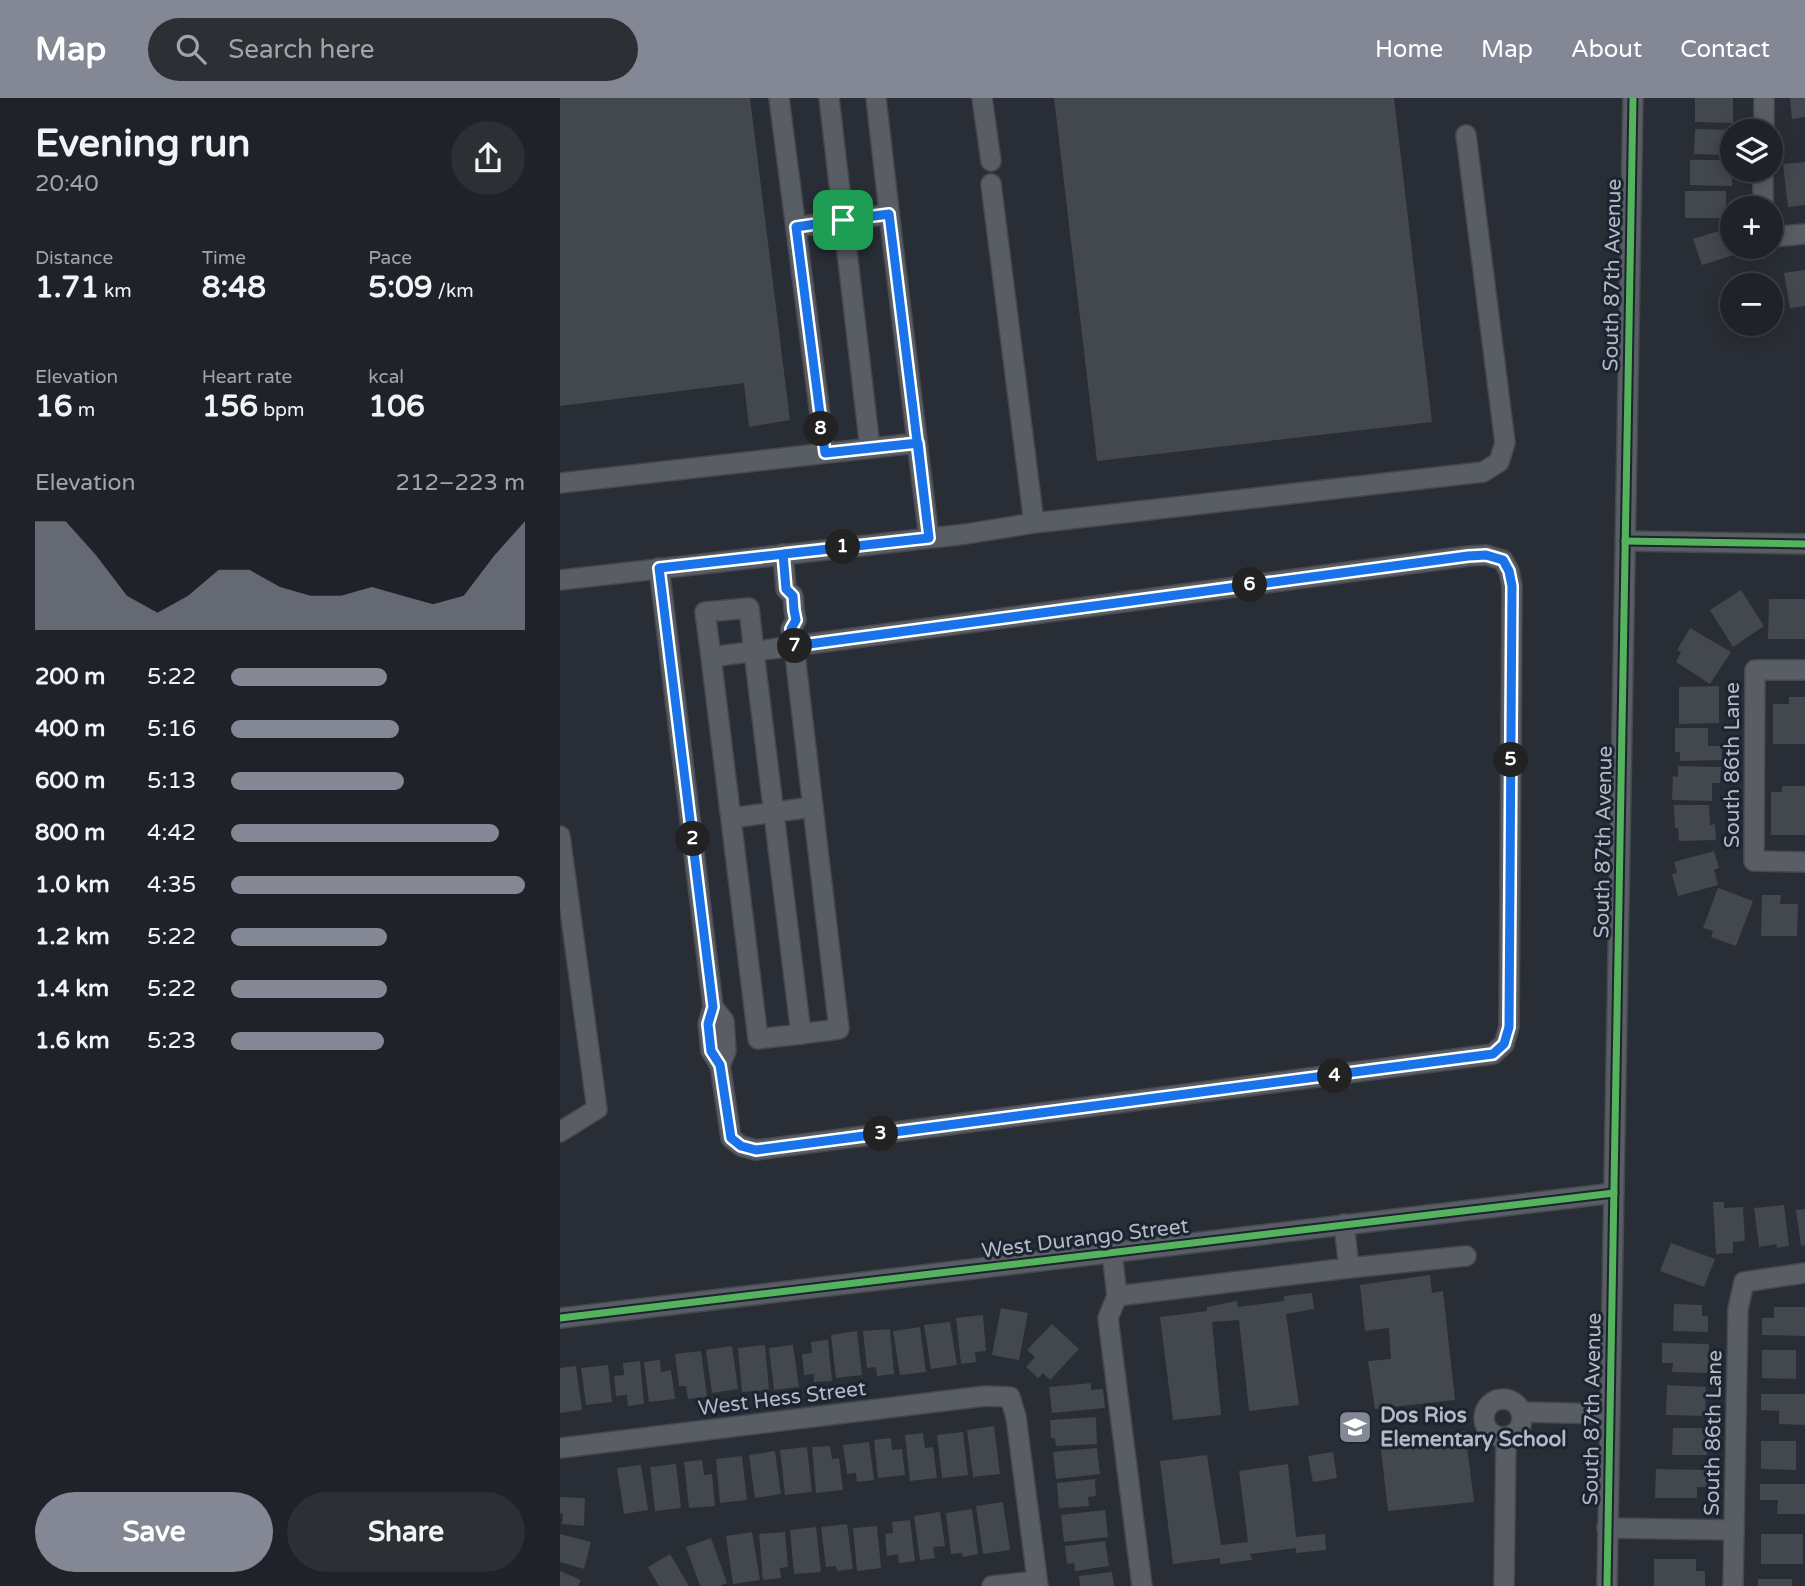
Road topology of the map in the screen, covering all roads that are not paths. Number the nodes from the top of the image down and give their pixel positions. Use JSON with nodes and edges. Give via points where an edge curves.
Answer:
{"nodes":[{"id":1,"x":779,"y":98,"type":"edge"},
{"id":2,"x":829,"y":98,"type":"edge"},
{"id":3,"x":876,"y":98,"type":"edge"},
{"id":4,"x":982,"y":98,"type":"edge"},
{"id":5,"x":1633,"y":98,"type":"edge"},
{"id":6,"x":1764,"y":98,"type":"edge"},
{"id":7,"x":1764,"y":119,"type":"edge"},
{"id":8,"x":1466,"y":135,"type":"dead end"},
{"id":9,"x":991,"y":161,"type":"dead end"},
{"id":10,"x":991,"y":184,"type":"dead end"},
{"id":11,"x":889,"y":214,"type":"junction"},
{"id":12,"x":843,"y":220,"type":"junction"},
{"id":13,"x":796,"y":227,"type":"junction"},
{"id":14,"x":1805,"y":234,"type":"edge"},
{"id":15,"x":1783,"y":236,"type":"edge"},
{"id":16,"x":918,"y":443,"type":"junction"},
{"id":17,"x":870,"y":448,"type":"junction"},
{"id":18,"x":825,"y":453,"type":"junction"},
{"id":19,"x":560,"y":483,"type":"edge"},
{"id":20,"x":1034,"y":523,"type":"junction"},
{"id":21,"x":929,"y":538,"type":"junction"},
{"id":22,"x":1625,"y":541,"type":"junction"},
{"id":23,"x":1805,"y":544,"type":"edge"},
{"id":24,"x":783,"y":554,"type":"junction"},
{"id":25,"x":659,"y":568,"type":"junction"},
{"id":26,"x":560,"y":580,"type":"edge"},
{"id":27,"x":793,"y":637,"type":"junction"},
{"id":28,"x":754,"y":652,"type":"junction"},
{"id":29,"x":711,"y":657,"type":"junction"},
{"id":30,"x":1805,"y":670,"type":"edge"},
{"id":31,"x":813,"y":807,"type":"junction"},
{"id":32,"x":774,"y":812,"type":"junction"},
{"id":33,"x":731,"y":818,"type":"junction"},
{"id":34,"x":560,"y":836,"type":"edge"},
{"id":35,"x":1805,"y":862,"type":"edge"},
{"id":36,"x":801,"y":1034,"type":"junction"},
{"id":37,"x":560,"y":1132,"type":"edge"},
{"id":38,"x":1614,"y":1193,"type":"junction"},
{"id":39,"x":1344,"y":1224,"type":"junction"},
{"id":40,"x":1112,"y":1252,"type":"junction"},
{"id":41,"x":1466,"y":1256,"type":"dead end"},
{"id":42,"x":1349,"y":1268,"type":"junction"},
{"id":43,"x":1805,"y":1273,"type":"edge"},
{"id":44,"x":1118,"y":1296,"type":"junction"},
{"id":45,"x":560,"y":1318,"type":"edge"},
{"id":46,"x":1521,"y":1412,"type":"junction"},
{"id":47,"x":1609,"y":1414,"type":"junction"},
{"id":48,"x":1506,"y":1437,"type":"junction"},
{"id":49,"x":560,"y":1448,"type":"edge"},
{"id":50,"x":1608,"y":1528,"type":"junction"},
{"id":51,"x":1734,"y":1530,"type":"junction"},
{"id":52,"x":1037,"y":1583,"type":"edge"},
{"id":53,"x":992,"y":1586,"type":"edge"},
{"id":54,"x":1142,"y":1586,"type":"edge"},
{"id":55,"x":1504,"y":1586,"type":"edge"},
{"id":56,"x":1607,"y":1586,"type":"edge"},
{"id":57,"x":1733,"y":1586,"type":"edge"}],
"edges":[{"from":1,"to":13,"type":"street"},
{"from":2,"to":12,"type":"street"},
{"from":3,"to":11,"type":"street"},
{"from":4,"to":9,"type":"street"},
{"from":5,"to":22,"type":"street","name":"South 87th Avenue"},
{"from":6,"to":7,"type":"street"},
{"from":8,"to":20,"type":"street","via":[[1505,443],[1499,462],[1483,472]]},
{"from":10,"to":20,"type":"street"},
{"from":11,"to":12,"type":"street"},
{"from":11,"to":16,"type":"street"},
{"from":12,"to":13,"type":"street"},
{"from":12,"to":17,"type":"street"},
{"from":13,"to":18,"type":"street"},
{"from":14,"to":15,"type":"street"},
{"from":16,"to":17,"type":"street"},
{"from":16,"to":21,"type":"street"},
{"from":17,"to":18,"type":"street"},
{"from":18,"to":19,"type":"street"},
{"from":20,"to":21,"type":"street"},
{"from":21,"to":24,"type":"street"},
{"from":22,"to":23,"type":"street"},
{"from":22,"to":38,"type":"street","name":"South 87th Avenue"},
{"from":24,"to":25,"type":"street"},
{"from":24,"to":27,"type":"street","via":[[786,589],[780,598],[783,621]]},
{"from":25,"to":26,"type":"street"},
{"from":25,"to":27,"type":"street","via":[[713,1007],[724,1021],[726,1051],[720,1065],[731,1138],[741,1146],[756,1150],[1475,1058],[1493,1054],[1504,1044],[1509,1027],[1512,586],[1503,560],[1468,556]]},
{"from":27,"to":28,"type":"street"},
{"from":27,"to":31,"type":"street"},
{"from":28,"to":29,"type":"street"},
{"from":28,"to":29,"type":"street","via":[[749,608],[705,612]]},
{"from":28,"to":32,"type":"street"},
{"from":29,"to":33,"type":"street"},
{"from":30,"to":35,"type":"street","name":"South 86th Lane","via":[[1755,670],[1754,861]]},
{"from":31,"to":32,"type":"street"},
{"from":31,"to":36,"type":"street","via":[[839,1029]]},
{"from":32,"to":33,"type":"street"},
{"from":32,"to":36,"type":"street"},
{"from":33,"to":36,"type":"street","via":[[758,1039]]},
{"from":34,"to":37,"type":"street","via":[[597,1109]]},
{"from":38,"to":39,"type":"street","name":"West Durango Street"},
{"from":38,"to":47,"type":"street","name":"South 87th Avenue"},
{"from":39,"to":40,"type":"street","name":"West Durango Street"},
{"from":39,"to":42,"type":"street"},
{"from":40,"to":44,"type":"street"},
{"from":40,"to":45,"type":"street","name":"West Durango Street"},
{"from":41,"to":42,"type":"street"},
{"from":42,"to":44,"type":"street"},
{"from":43,"to":51,"type":"street","name":"South 86th Lane","via":[[1744,1282],[1738,1309]]},
{"from":44,"to":54,"type":"street","via":[[1108,1318]]},
{"from":46,"to":47,"type":"street"},
{"from":46,"to":48,"type":"street","via":[[1521,1424]]},
{"from":46,"to":48,"type":"street","via":[[1507,1399],[1496,1400],[1487,1408],[1484,1419],[1489,1430]]},
{"from":47,"to":50,"type":"street","name":"South 87th Avenue"},
{"from":48,"to":55,"type":"street"},
{"from":49,"to":52,"type":"street","name":"West Hess Street","via":[[985,1396],[1010,1397]]},
{"from":50,"to":51,"type":"street"},
{"from":50,"to":56,"type":"street","name":"South 87th Avenue"},
{"from":51,"to":57,"type":"street","name":"South 86th Lane"},
{"from":52,"to":53,"type":"street"}]}
